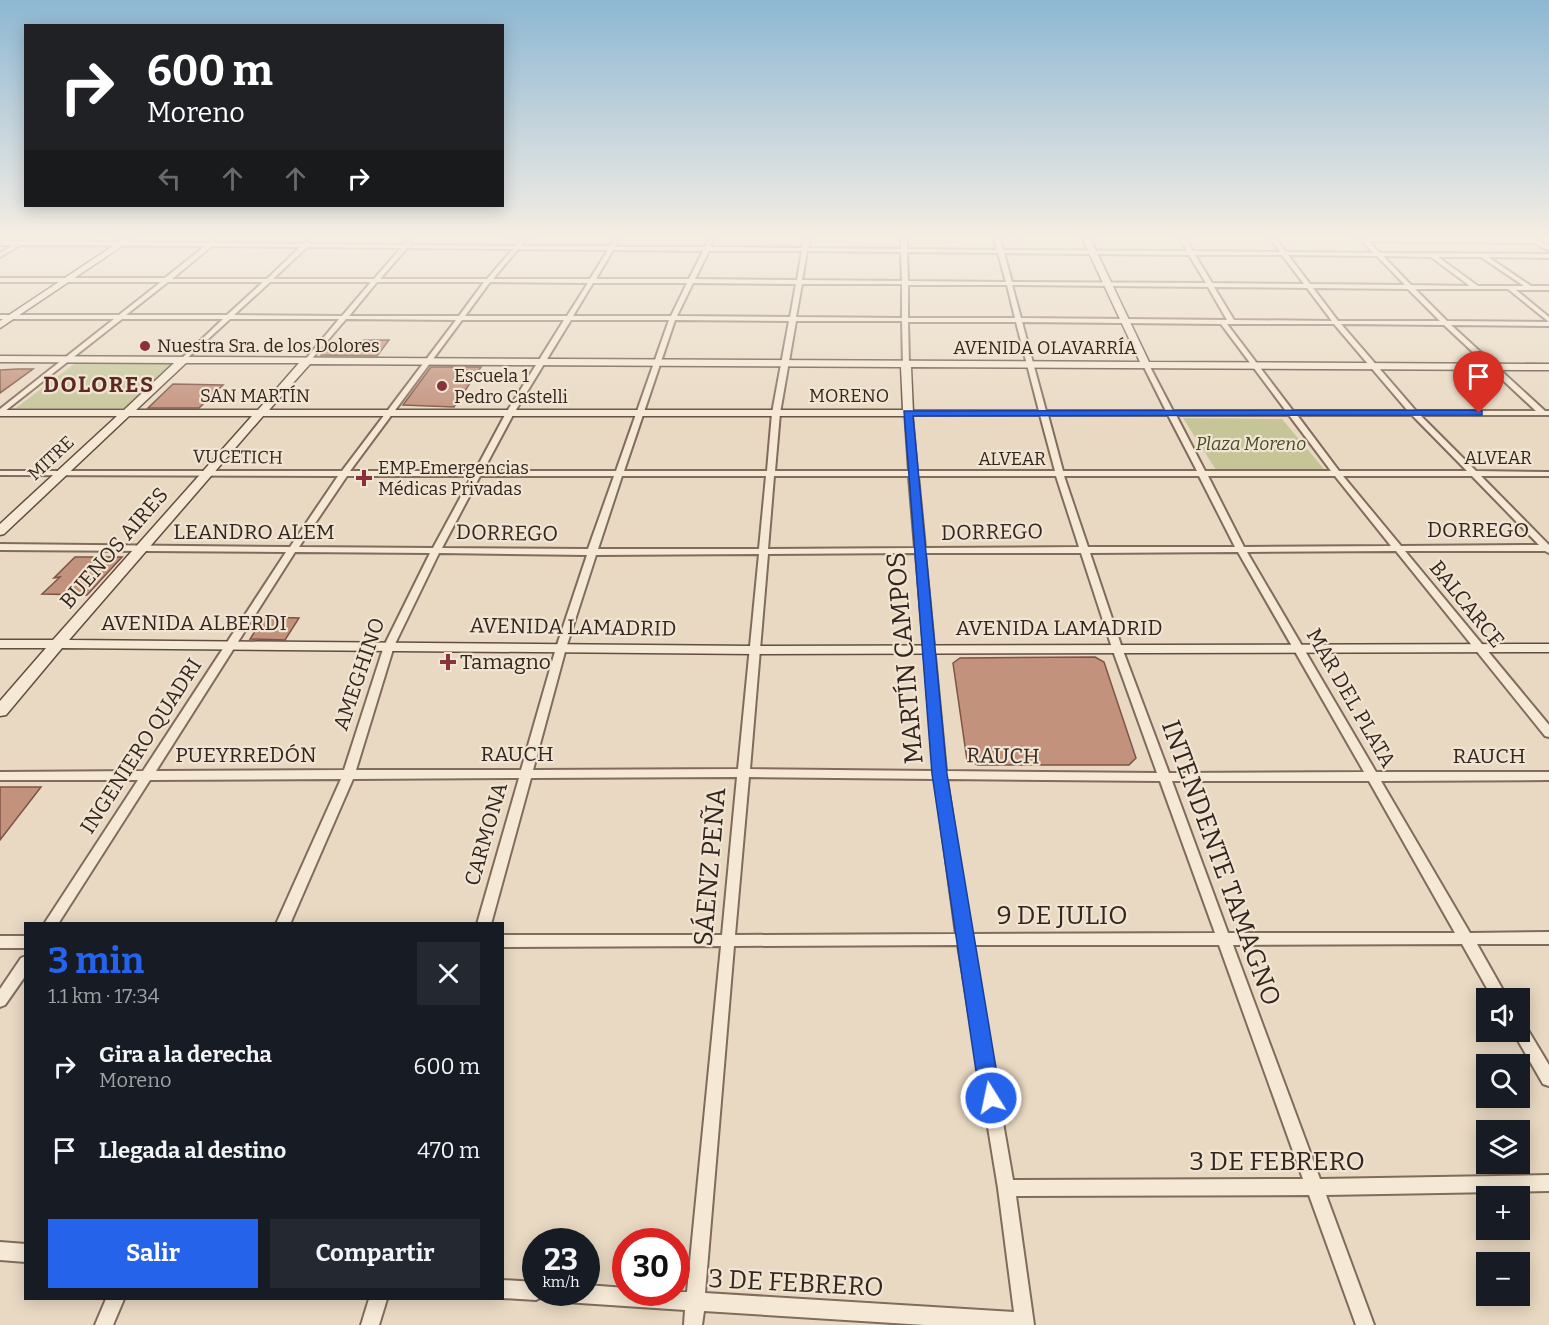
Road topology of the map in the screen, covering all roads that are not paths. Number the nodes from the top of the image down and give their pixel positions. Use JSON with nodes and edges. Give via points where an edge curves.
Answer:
{"nodes":[{"id":1,"x":39,"y":300,"type":"edge"},
{"id":2,"x":142,"y":300,"type":"edge"},
{"id":3,"x":247,"y":300,"type":"edge"},
{"id":4,"x":360,"y":300,"type":"edge"},
{"id":5,"x":474,"y":300,"type":"edge"},
{"id":6,"x":578,"y":300,"type":"edge"},
{"id":7,"x":681,"y":300,"type":"edge"},
{"id":8,"x":795,"y":300,"type":"edge"},
{"id":9,"x":905,"y":300,"type":"edge"},
{"id":10,"x":1012,"y":300,"type":"edge"},
{"id":11,"x":1115,"y":300,"type":"edge"},
{"id":12,"x":1218,"y":300,"type":"edge"},
{"id":13,"x":1321,"y":300,"type":"edge"},
{"id":14,"x":1423,"y":300,"type":"edge"},
{"id":15,"x":1524,"y":300,"type":"edge"},
{"id":16,"x":0,"y":317,"type":"edge"},
{"id":17,"x":13,"y":317,"type":"junction"},
{"id":18,"x":121,"y":317,"type":"junction"},
{"id":19,"x":228,"y":318,"type":"junction"},
{"id":20,"x":344,"y":318,"type":"junction"},
{"id":21,"x":460,"y":318,"type":"junction"},
{"id":22,"x":567,"y":318,"type":"junction"},
{"id":23,"x":673,"y":318,"type":"junction"},
{"id":24,"x":791,"y":319,"type":"junction"},
{"id":25,"x":906,"y":320,"type":"junction"},
{"id":26,"x":1018,"y":321,"type":"junction"},
{"id":27,"x":1222,"y":321,"type":"junction"},
{"id":28,"x":1231,"y":321,"type":"junction"},
{"id":29,"x":1125,"y":322,"type":"junction"},
{"id":30,"x":1549,"y":322,"type":"edge"},
{"id":31,"x":1338,"y":323,"type":"junction"},
{"id":32,"x":1445,"y":323,"type":"junction"},
{"id":33,"x":0,"y":325,"type":"edge"},
{"id":34,"x":0,"y":359,"type":"edge"},
{"id":35,"x":68,"y":359,"type":"junction"},
{"id":36,"x":183,"y":360,"type":"junction"},
{"id":37,"x":307,"y":362,"type":"junction"},
{"id":38,"x":428,"y":362,"type":"junction"},
{"id":39,"x":542,"y":362,"type":"junction"},
{"id":40,"x":658,"y":362,"type":"junction"},
{"id":41,"x":787,"y":362,"type":"junction"},
{"id":42,"x":906,"y":364,"type":"junction"},
{"id":43,"x":1029,"y":364,"type":"junction"},
{"id":44,"x":1146,"y":365,"type":"junction"},
{"id":45,"x":1254,"y":366,"type":"junction"},
{"id":46,"x":1375,"y":366,"type":"junction"},
{"id":47,"x":1494,"y":367,"type":"junction"},
{"id":48,"x":1549,"y":368,"type":"edge"},
{"id":49,"x":0,"y":413,"type":"edge"},
{"id":50,"x":127,"y":413,"type":"junction"},
{"id":51,"x":260,"y":413,"type":"junction"},
{"id":52,"x":389,"y":413,"type":"junction"},
{"id":53,"x":510,"y":413,"type":"junction"},
{"id":54,"x":640,"y":413,"type":"junction"},
{"id":55,"x":776,"y":413,"type":"junction"},
{"id":56,"x":908,"y":413,"type":"junction"},
{"id":57,"x":1043,"y":413,"type":"junction"},
{"id":58,"x":1290,"y":413,"type":"junction"},
{"id":59,"x":1414,"y":413,"type":"junction"},
{"id":60,"x":1172,"y":414,"type":"junction"},
{"id":61,"x":1547,"y":414,"type":"edge"},
{"id":62,"x":0,"y":473,"type":"edge"},
{"id":63,"x":62,"y":473,"type":"junction"},
{"id":64,"x":208,"y":473,"type":"junction"},
{"id":65,"x":1473,"y":474,"type":"junction"},
{"id":66,"x":1549,"y":474,"type":"edge"},
{"id":67,"x":343,"y":475,"type":"junction"},
{"id":68,"x":476,"y":475,"type":"junction"},
{"id":69,"x":619,"y":475,"type":"junction"},
{"id":70,"x":1204,"y":475,"type":"junction"},
{"id":71,"x":770,"y":476,"type":"junction"},
{"id":72,"x":912,"y":476,"type":"junction"},
{"id":73,"x":1060,"y":476,"type":"junction"},
{"id":74,"x":1338,"y":476,"type":"junction"},
{"id":75,"x":0,"y":531,"type":"edge"},
{"id":76,"x":0,"y":547,"type":"edge"},
{"id":77,"x":1398,"y":548,"type":"junction"},
{"id":78,"x":139,"y":549,"type":"junction"},
{"id":79,"x":1083,"y":549,"type":"junction"},
{"id":80,"x":1241,"y":549,"type":"junction"},
{"id":81,"x":1548,"y":549,"type":"edge"},
{"id":82,"x":292,"y":550,"type":"junction"},
{"id":83,"x":436,"y":550,"type":"junction"},
{"id":84,"x":763,"y":550,"type":"junction"},
{"id":85,"x":920,"y":551,"type":"junction"},
{"id":86,"x":592,"y":552,"type":"junction"},
{"id":87,"x":0,"y":644,"type":"edge"},
{"id":88,"x":57,"y":644,"type":"junction"},
{"id":89,"x":232,"y":644,"type":"junction"},
{"id":90,"x":389,"y":646,"type":"junction"},
{"id":91,"x":561,"y":648,"type":"junction"},
{"id":92,"x":1116,"y":648,"type":"junction"},
{"id":93,"x":1549,"y":648,"type":"edge"},
{"id":94,"x":1299,"y":649,"type":"junction"},
{"id":95,"x":754,"y":650,"type":"junction"},
{"id":96,"x":930,"y":650,"type":"junction"},
{"id":97,"x":1481,"y":650,"type":"junction"},
{"id":98,"x":0,"y":711,"type":"edge"},
{"id":99,"x":1549,"y":733,"type":"edge"},
{"id":100,"x":743,"y":773,"type":"junction"},
{"id":101,"x":349,"y":774,"type":"junction"},
{"id":102,"x":526,"y":774,"type":"junction"},
{"id":103,"x":940,"y":774,"type":"junction"},
{"id":104,"x":147,"y":775,"type":"junction"},
{"id":105,"x":1371,"y":775,"type":"junction"},
{"id":106,"x":0,"y":776,"type":"edge"},
{"id":107,"x":1549,"y":776,"type":"edge"},
{"id":108,"x":1164,"y":777,"type":"junction"},
{"id":109,"x":52,"y":922,"type":"edge"},
{"id":110,"x":283,"y":922,"type":"edge"},
{"id":111,"x":485,"y":922,"type":"edge"},
{"id":112,"x":1463,"y":938,"type":"junction"},
{"id":113,"x":1549,"y":938,"type":"edge"},
{"id":114,"x":1223,"y":939,"type":"junction"},
{"id":115,"x":964,"y":940,"type":"junction"},
{"id":116,"x":504,"y":941,"type":"edge"},
{"id":117,"x":728,"y":941,"type":"junction"},
{"id":118,"x":0,"y":942,"type":"edge"},
{"id":119,"x":24,"y":942,"type":"edge"},
{"id":120,"x":24,"y":966,"type":"edge"},
{"id":121,"x":1494,"y":988,"type":"edge"},
{"id":122,"x":0,"y":1001,"type":"edge"},
{"id":123,"x":1527,"y":1042,"type":"edge"},
{"id":124,"x":1549,"y":1079,"type":"edge"},
{"id":125,"x":1549,"y":1184,"type":"edge"},
{"id":126,"x":1315,"y":1187,"type":"junction"},
{"id":127,"x":1006,"y":1188,"type":"junction"},
{"id":128,"x":0,"y":1251,"type":"edge"},
{"id":129,"x":24,"y":1253,"type":"edge"},
{"id":130,"x":504,"y":1288,"type":"edge"},
{"id":131,"x":522,"y":1290,"type":"edge"},
{"id":132,"x":600,"y":1295,"type":"edge"},
{"id":133,"x":115,"y":1300,"type":"edge"},
{"id":134,"x":378,"y":1300,"type":"edge"},
{"id":135,"x":694,"y":1302,"type":"junction"},
{"id":136,"x":1025,"y":1323,"type":"edge"},
{"id":137,"x":104,"y":1325,"type":"edge"},
{"id":138,"x":370,"y":1325,"type":"edge"},
{"id":139,"x":693,"y":1325,"type":"edge"},
{"id":140,"x":1365,"y":1325,"type":"edge"}],
"edges":[{"from":1,"to":17,"type":"main road"},
{"from":2,"to":18,"type":"street"},
{"from":3,"to":19,"type":"street"},
{"from":4,"to":20,"type":"street"},
{"from":5,"to":21,"type":"street","name":"INGENIERO QUADRI"},
{"from":6,"to":22,"type":"street","name":"AMEGHINO"},
{"from":7,"to":23,"type":"street","name":"CARMONA"},
{"from":8,"to":24,"type":"street","name":"SÁENZ PEÑA"},
{"from":9,"to":25,"type":"street"},
{"from":10,"to":26,"type":"street","name":"INTENDENTE TAMAGNO"},
{"from":11,"to":29,"type":"main road"},
{"from":12,"to":28,"type":"street"},
{"from":13,"to":31,"type":"street"},
{"from":14,"to":32,"type":"street"},
{"from":15,"to":30,"type":"street"},
{"from":16,"to":17,"type":"street"},
{"from":17,"to":18,"type":"street"},
{"from":17,"to":33,"type":"main road"},
{"from":18,"to":19,"type":"street"},
{"from":18,"to":35,"type":"street"},
{"from":19,"to":20,"type":"street"},
{"from":19,"to":36,"type":"street"},
{"from":20,"to":21,"type":"street"},
{"from":20,"to":37,"type":"street"},
{"from":21,"to":22,"type":"street"},
{"from":21,"to":38,"type":"street","name":"INGENIERO QUADRI"},
{"from":22,"to":23,"type":"street"},
{"from":22,"to":39,"type":"street","name":"AMEGHINO"},
{"from":23,"to":24,"type":"street"},
{"from":23,"to":40,"type":"street","name":"CARMONA"},
{"from":24,"to":25,"type":"street"},
{"from":24,"to":41,"type":"street","name":"SÁENZ PEÑA"},
{"from":25,"to":26,"type":"street"},
{"from":25,"to":42,"type":"street"},
{"from":26,"to":29,"type":"street"},
{"from":26,"to":43,"type":"street","name":"INTENDENTE TAMAGNO"},
{"from":27,"to":28,"type":"street"},
{"from":27,"to":29,"type":"street"},
{"from":27,"to":45,"type":"street","name":"BALCARCE"},
{"from":28,"to":31,"type":"street"},
{"from":29,"to":44,"type":"main road"},
{"from":30,"to":32,"type":"street"},
{"from":31,"to":32,"type":"street"},
{"from":31,"to":46,"type":"street"},
{"from":32,"to":47,"type":"street"},
{"from":34,"to":35,"type":"main road","name":"AVENIDA OLAVARRÍA"},
{"from":35,"to":36,"type":"main road","name":"AVENIDA OLAVARRÍA"},
{"from":35,"to":49,"type":"street"},
{"from":36,"to":37,"type":"main road","name":"AVENIDA OLAVARRÍA"},
{"from":36,"to":50,"type":"main road","name":"MITRE"},
{"from":37,"to":38,"type":"main road","name":"AVENIDA OLAVARRÍA"},
{"from":37,"to":51,"type":"main road","name":"BUENOS AIRES"},
{"from":38,"to":39,"type":"main road","name":"AVENIDA OLAVARRÍA"},
{"from":38,"to":52,"type":"street","name":"INGENIERO QUADRI"},
{"from":39,"to":40,"type":"main road","name":"AVENIDA OLAVARRÍA"},
{"from":39,"to":53,"type":"street","name":"AMEGHINO"},
{"from":40,"to":41,"type":"main road","name":"AVENIDA OLAVARRÍA"},
{"from":40,"to":54,"type":"street","name":"CARMONA"},
{"from":41,"to":42,"type":"main road","name":"AVENIDA OLAVARRÍA"},
{"from":41,"to":55,"type":"street","name":"SÁENZ PEÑA"},
{"from":42,"to":43,"type":"main road","name":"AVENIDA OLAVARRÍA"},
{"from":42,"to":56,"type":"main road"},
{"from":43,"to":44,"type":"main road","name":"AVENIDA OLAVARRÍA"},
{"from":43,"to":57,"type":"street","name":"INTENDENTE TAMAGNO"},
{"from":44,"to":45,"type":"main road","name":"AVENIDA OLAVARRÍA"},
{"from":44,"to":60,"type":"street","name":"MAR DEL PLATA"},
{"from":45,"to":46,"type":"main road","name":"AVENIDA OLAVARRÍA"},
{"from":45,"to":58,"type":"street","name":"BALCARCE"},
{"from":46,"to":47,"type":"main road","name":"AVENIDA OLAVARRÍA"},
{"from":46,"to":59,"type":"street"},
{"from":47,"to":48,"type":"main road","name":"AVENIDA OLAVARRÍA"},
{"from":47,"to":61,"type":"street"},
{"from":49,"to":50,"type":"main road","name":"SAN MARTÍN"},
{"from":50,"to":51,"type":"main road","name":"SAN MARTÍN"},
{"from":50,"to":63,"type":"main road","name":"MITRE"},
{"from":51,"to":52,"type":"main road","name":"SAN MARTÍN"},
{"from":51,"to":64,"type":"main road","name":"BUENOS AIRES"},
{"from":52,"to":53,"type":"main road","name":"SAN MARTÍN"},
{"from":52,"to":67,"type":"street","name":"INGENIERO QUADRI"},
{"from":53,"to":54,"type":"main road","name":"MORENO"},
{"from":53,"to":68,"type":"street","name":"AMEGHINO"},
{"from":54,"to":55,"type":"main road","name":"MORENO"},
{"from":54,"to":69,"type":"street","name":"CARMONA"},
{"from":55,"to":56,"type":"main road","name":"MORENO"},
{"from":55,"to":71,"type":"street","name":"SÁENZ PEÑA"},
{"from":56,"to":57,"type":"street","name":"MORENO"},
{"from":56,"to":72,"type":"street","name":"MARTÍN CAMPOS"},
{"from":57,"to":60,"type":"street","name":"MORENO"},
{"from":57,"to":73,"type":"street","name":"INTENDENTE TAMAGNO"},
{"from":58,"to":59,"type":"street","name":"MORENO"},
{"from":58,"to":60,"type":"street","name":"MORENO"},
{"from":58,"to":74,"type":"street","name":"BALCARCE"},
{"from":59,"to":61,"type":"street","name":"MORENO"},
{"from":59,"to":65,"type":"street"},
{"from":60,"to":70,"type":"street","name":"MAR DEL PLATA"},
{"from":62,"to":63,"type":"street","name":"VUCETICH"},
{"from":63,"to":64,"type":"street","name":"VUCETICH"},
{"from":63,"to":75,"type":"main road","name":"MITRE"},
{"from":64,"to":67,"type":"street","name":"VUCETICH"},
{"from":64,"to":78,"type":"main road","name":"BUENOS AIRES"},
{"from":65,"to":66,"type":"street","name":"ALVEAR"},
{"from":65,"to":74,"type":"street","name":"ALVEAR"},
{"from":65,"to":81,"type":"street"},
{"from":67,"to":68,"type":"street","name":"VUCETICH"},
{"from":67,"to":82,"type":"street","name":"INGENIERO QUADRI"},
{"from":68,"to":69,"type":"street","name":"ALVEAR"},
{"from":68,"to":83,"type":"street","name":"AMEGHINO"},
{"from":69,"to":71,"type":"street","name":"ALVEAR"},
{"from":69,"to":86,"type":"street","name":"CARMONA"},
{"from":70,"to":73,"type":"street","name":"ALVEAR"},
{"from":70,"to":74,"type":"street","name":"ALVEAR"},
{"from":70,"to":80,"type":"street","name":"MAR DEL PLATA"},
{"from":71,"to":72,"type":"street","name":"ALVEAR"},
{"from":71,"to":84,"type":"street","name":"SÁENZ PEÑA"},
{"from":72,"to":73,"type":"street","name":"ALVEAR"},
{"from":72,"to":85,"type":"street","name":"MARTÍN CAMPOS"},
{"from":73,"to":79,"type":"street","name":"INTENDENTE TAMAGNO"},
{"from":74,"to":77,"type":"street","name":"BALCARCE"},
{"from":76,"to":78,"type":"street","name":"LEANDRO ALEM"},
{"from":77,"to":80,"type":"street","name":"DORREGO"},
{"from":77,"to":81,"type":"street","name":"DORREGO"},
{"from":77,"to":97,"type":"street","name":"BALCARCE"},
{"from":78,"to":82,"type":"street","name":"LEANDRO ALEM"},
{"from":78,"to":88,"type":"main road","name":"BUENOS AIRES"},
{"from":79,"to":80,"type":"street","name":"DORREGO"},
{"from":79,"to":85,"type":"street","name":"DORREGO"},
{"from":79,"to":92,"type":"street","name":"INTENDENTE TAMAGNO"},
{"from":80,"to":94,"type":"street","name":"MAR DEL PLATA"},
{"from":82,"to":83,"type":"street","name":"LEANDRO ALEM"},
{"from":82,"to":89,"type":"street","name":"INGENIERO QUADRI"},
{"from":83,"to":86,"type":"street","name":"DORREGO"},
{"from":83,"to":90,"type":"street","name":"AMEGHINO"},
{"from":84,"to":85,"type":"street","name":"DORREGO"},
{"from":84,"to":86,"type":"street","name":"DORREGO"},
{"from":84,"to":95,"type":"street","name":"SÁENZ PEÑA"},
{"from":85,"to":96,"type":"street","name":"MARTÍN CAMPOS"},
{"from":86,"to":91,"type":"street","name":"CARMONA"},
{"from":87,"to":88,"type":"main road","name":"AVENIDA ALBERDI"},
{"from":88,"to":89,"type":"main road","name":"AVENIDA ALBERDI"},
{"from":88,"to":98,"type":"main road","name":"BUENOS AIRES"},
{"from":89,"to":90,"type":"main road","name":"AVENIDA ALBERDI"},
{"from":89,"to":104,"type":"street","name":"INGENIERO QUADRI"},
{"from":90,"to":91,"type":"main road","name":"AVENIDA LAMADRID"},
{"from":90,"to":101,"type":"street","name":"AMEGHINO"},
{"from":91,"to":95,"type":"main road","name":"AVENIDA LAMADRID"},
{"from":91,"to":102,"type":"street","name":"CARMONA"},
{"from":92,"to":94,"type":"main road","name":"AVENIDA LAMADRID"},
{"from":92,"to":96,"type":"main road","name":"AVENIDA LAMADRID"},
{"from":92,"to":108,"type":"street","name":"INTENDENTE TAMAGNO"},
{"from":93,"to":97,"type":"main road","name":"AVENIDA LAMADRID"},
{"from":94,"to":97,"type":"main road","name":"AVENIDA LAMADRID"},
{"from":94,"to":105,"type":"street","name":"MAR DEL PLATA"},
{"from":95,"to":96,"type":"main road","name":"AVENIDA LAMADRID"},
{"from":95,"to":100,"type":"street","name":"SÁENZ PEÑA"},
{"from":96,"to":103,"type":"street","name":"MARTÍN CAMPOS"},
{"from":97,"to":99,"type":"street","name":"BALCARCE"},
{"from":100,"to":102,"type":"street","name":"RAUCH"},
{"from":100,"to":103,"type":"street","name":"RAUCH"},
{"from":100,"to":117,"type":"street","name":"SÁENZ PEÑA"},
{"from":101,"to":102,"type":"street","name":"RAUCH"},
{"from":101,"to":104,"type":"street","name":"PUEYRREDÓN"},
{"from":101,"to":110,"type":"street","name":"AMEGHINO"},
{"from":102,"to":111,"type":"street","name":"CARMONA"},
{"from":103,"to":108,"type":"street","name":"RAUCH"},
{"from":103,"to":115,"type":"street","name":"MARTÍN CAMPOS"},
{"from":104,"to":106,"type":"street","name":"PUEYRREDÓN"},
{"from":104,"to":109,"type":"street","name":"INGENIERO QUADRI"},
{"from":105,"to":107,"type":"street","name":"RAUCH"},
{"from":105,"to":108,"type":"street","name":"RAUCH"},
{"from":105,"to":112,"type":"street","name":"MAR DEL PLATA"},
{"from":108,"to":114,"type":"street","name":"INTENDENTE TAMAGNO"},
{"from":112,"to":113,"type":"street","name":"9 DE JULIO"},
{"from":112,"to":114,"type":"street","name":"9 DE JULIO"},
{"from":112,"to":121,"type":"street","name":"MAR DEL PLATA"},
{"from":114,"to":115,"type":"street","name":"9 DE JULIO"},
{"from":114,"to":126,"type":"street","name":"INTENDENTE TAMAGNO"},
{"from":115,"to":117,"type":"street","name":"9 DE JULIO"},
{"from":115,"to":127,"type":"street","name":"MARTÍN CAMPOS"},
{"from":116,"to":117,"type":"street","name":"9 DE JULIO"},
{"from":117,"to":135,"type":"street","name":"SÁENZ PEÑA"},
{"from":118,"to":119,"type":"street"},
{"from":120,"to":122,"type":"street"},
{"from":123,"to":124,"type":"street"},
{"from":125,"to":126,"type":"street","name":"3 DE FEBRERO"},
{"from":126,"to":127,"type":"street","name":"3 DE FEBRERO"},
{"from":126,"to":140,"type":"street","name":"INTENDENTE TAMAGNO"},
{"from":127,"to":136,"type":"street","name":"MARTÍN CAMPOS"},
{"from":128,"to":129,"type":"street"},
{"from":130,"to":131,"type":"street"},
{"from":132,"to":135,"type":"street","name":"3 DE FEBRERO"},
{"from":133,"to":137,"type":"street"},
{"from":134,"to":138,"type":"street"},
{"from":135,"to":136,"type":"street","name":"3 DE FEBRERO"},
{"from":135,"to":139,"type":"street","name":"SÁENZ PEÑA"}]}
